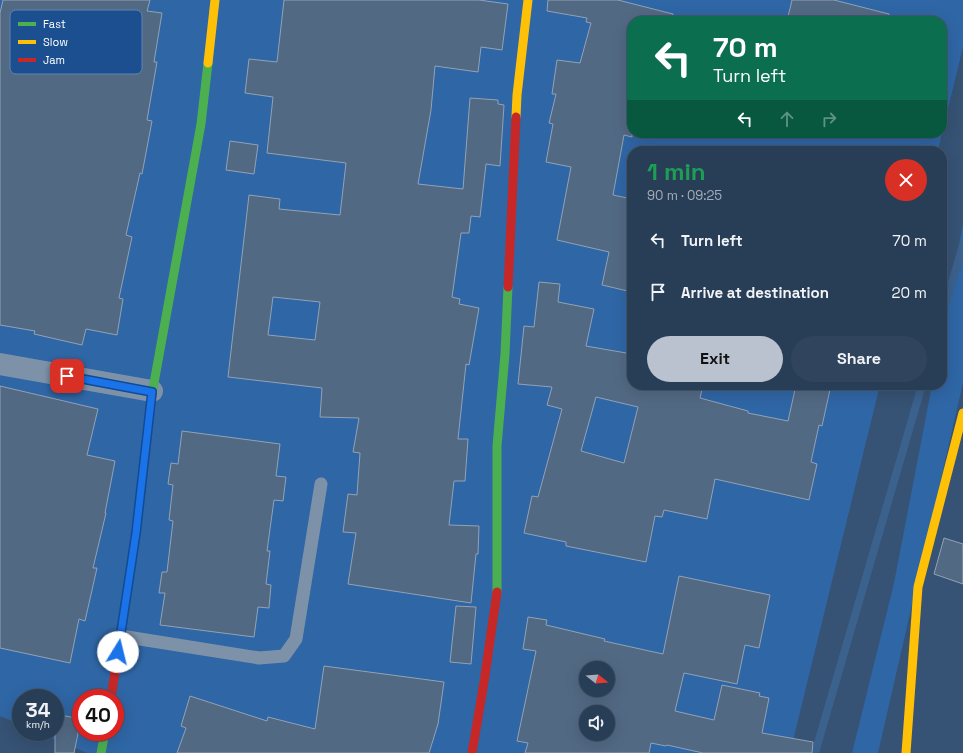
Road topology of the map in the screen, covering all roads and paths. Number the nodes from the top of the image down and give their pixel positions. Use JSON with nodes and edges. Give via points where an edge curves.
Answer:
{"nodes":[{"id":1,"x":215,"y":0,"type":"edge"},
{"id":2,"x":528,"y":0,"type":"edge"},
{"id":3,"x":0,"y":364,"type":"edge"},
{"id":4,"x":152,"y":392,"type":"junction"},
{"id":5,"x":963,"y":413,"type":"edge"},
{"id":6,"x":321,"y":484,"type":"dead end"},
{"id":7,"x":121,"y":636,"type":"junction"},
{"id":8,"x":112,"y":689,"type":"edge"},
{"id":9,"x":103,"y":741,"type":"edge"},
{"id":10,"x":101,"y":753,"type":"edge"},
{"id":11,"x":472,"y":753,"type":"edge"},
{"id":12,"x":906,"y":753,"type":"edge"}],
"edges":[{"from":1,"to":4,"type":"street","via":[[201,124]]},
{"from":2,"to":11,"type":"street","via":[[517,95],[505,354],[497,446],[497,591]]},
{"from":3,"to":4,"type":"street"},
{"from":4,"to":7,"type":"street"},
{"from":5,"to":12,"type":"street","via":[[918,587]]},
{"from":6,"to":7,"type":"lane","via":[[296,639],[284,656],[259,658]]},
{"from":7,"to":8,"type":"street"},
{"from":9,"to":10,"type":"street"}]}
